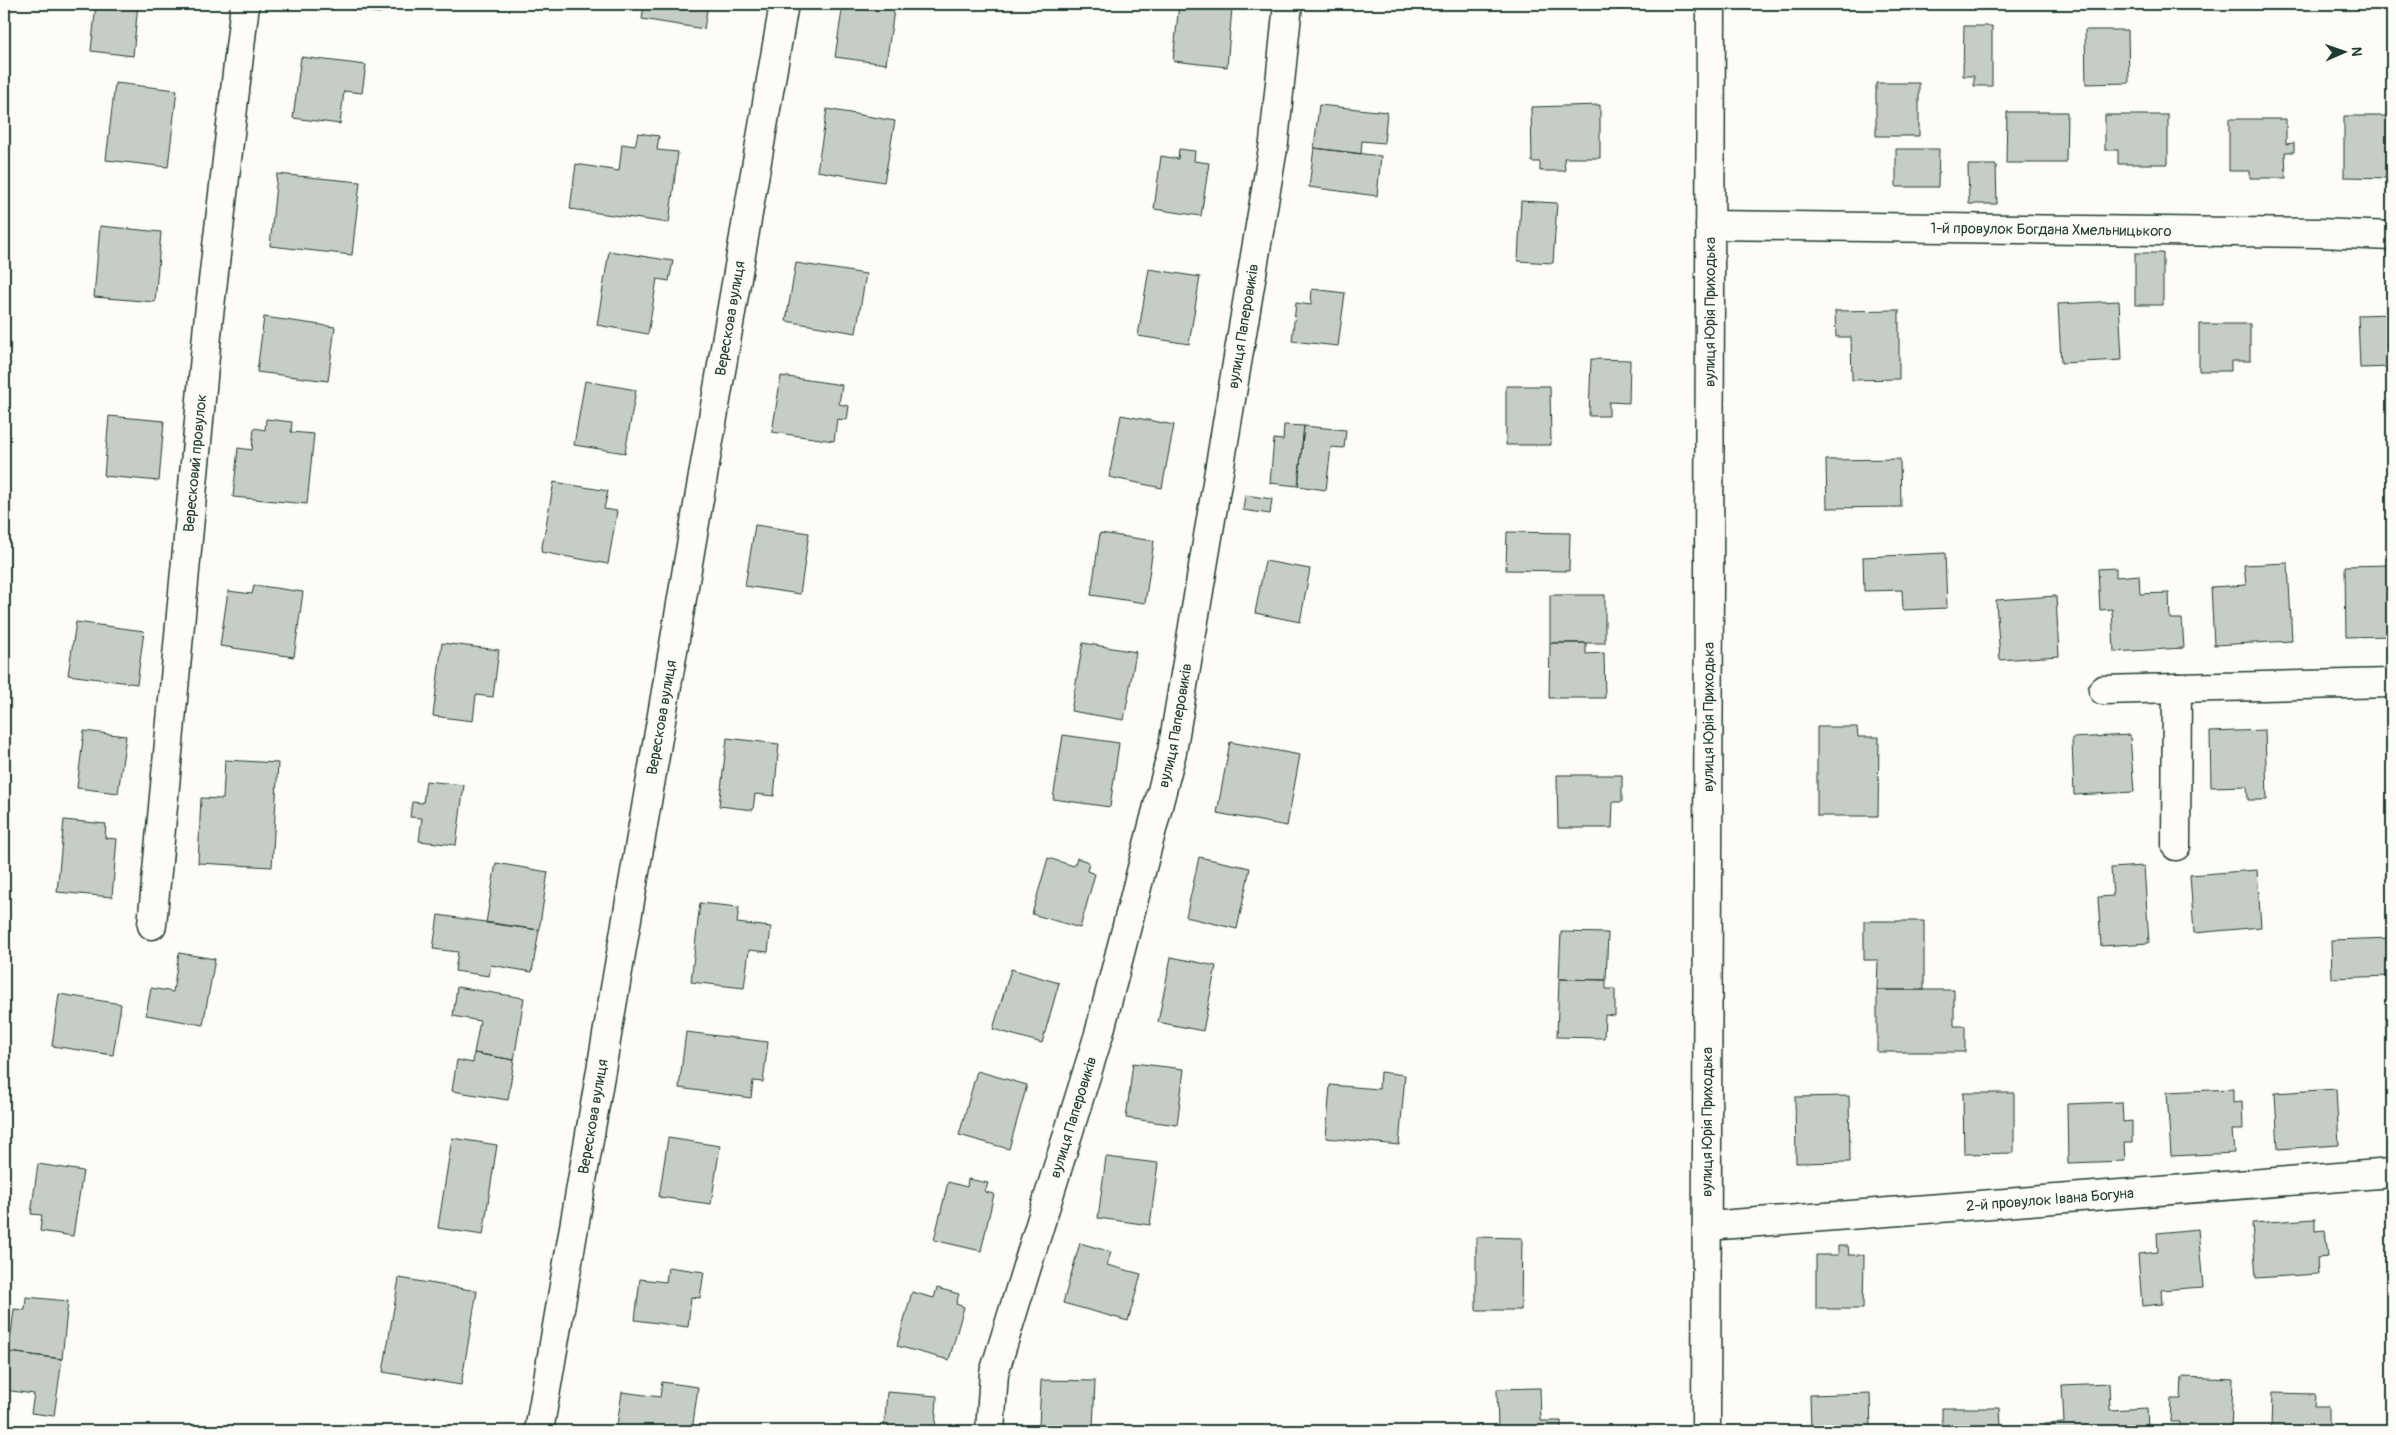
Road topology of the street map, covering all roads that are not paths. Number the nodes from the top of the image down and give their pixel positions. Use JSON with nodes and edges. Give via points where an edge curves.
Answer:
{"nodes":[{"id":1,"x":245,"y":4,"type":"edge"},
{"id":2,"x":784,"y":4,"type":"edge"},
{"id":3,"x":1288,"y":4,"type":"edge"},
{"id":4,"x":1711,"y":4,"type":"edge"},
{"id":5,"x":1710,"y":225,"type":"junction"},
{"id":6,"x":2392,"y":236,"type":"edge"},
{"id":7,"x":2392,"y":683,"type":"edge"},
{"id":8,"x":2177,"y":688,"type":"junction"},
{"id":9,"x":2103,"y":690,"type":"dead end"},
{"id":10,"x":2176,"y":846,"type":"dead end"},
{"id":11,"x":152,"y":924,"type":"dead end"},
{"id":12,"x":2392,"y":1172,"type":"edge"},
{"id":13,"x":1707,"y":1226,"type":"junction"},
{"id":14,"x":539,"y":1431,"type":"edge"},
{"id":15,"x":990,"y":1431,"type":"edge"},
{"id":16,"x":1706,"y":1431,"type":"edge"}],
"edges":[{"from":1,"to":11,"type":"street","name":"Вересковий провулок","via":[[208,324]]},
{"from":2,"to":14,"type":"street","name":"Верескова вулиця"},
{"from":3,"to":15,"type":"street","name":"вулиця Паперовиків","via":[[1274,142],[1172,752],[1098,1034],[994,1373]]},
{"from":4,"to":5,"type":"street","name":"вулиця Юрія Приходька"},
{"from":5,"to":6,"type":"street","name":"1-й провулок Богдана Хмельницького"},
{"from":5,"to":13,"type":"street","name":"вулиця Юрія Приходька"},
{"from":7,"to":8,"type":"street"},
{"from":8,"to":9,"type":"street"},
{"from":8,"to":10,"type":"street"},
{"from":12,"to":13,"type":"street","name":"2-й провулок Івана Богуна"},
{"from":13,"to":16,"type":"street","name":"вулиця Юрія Приходька"}]}
